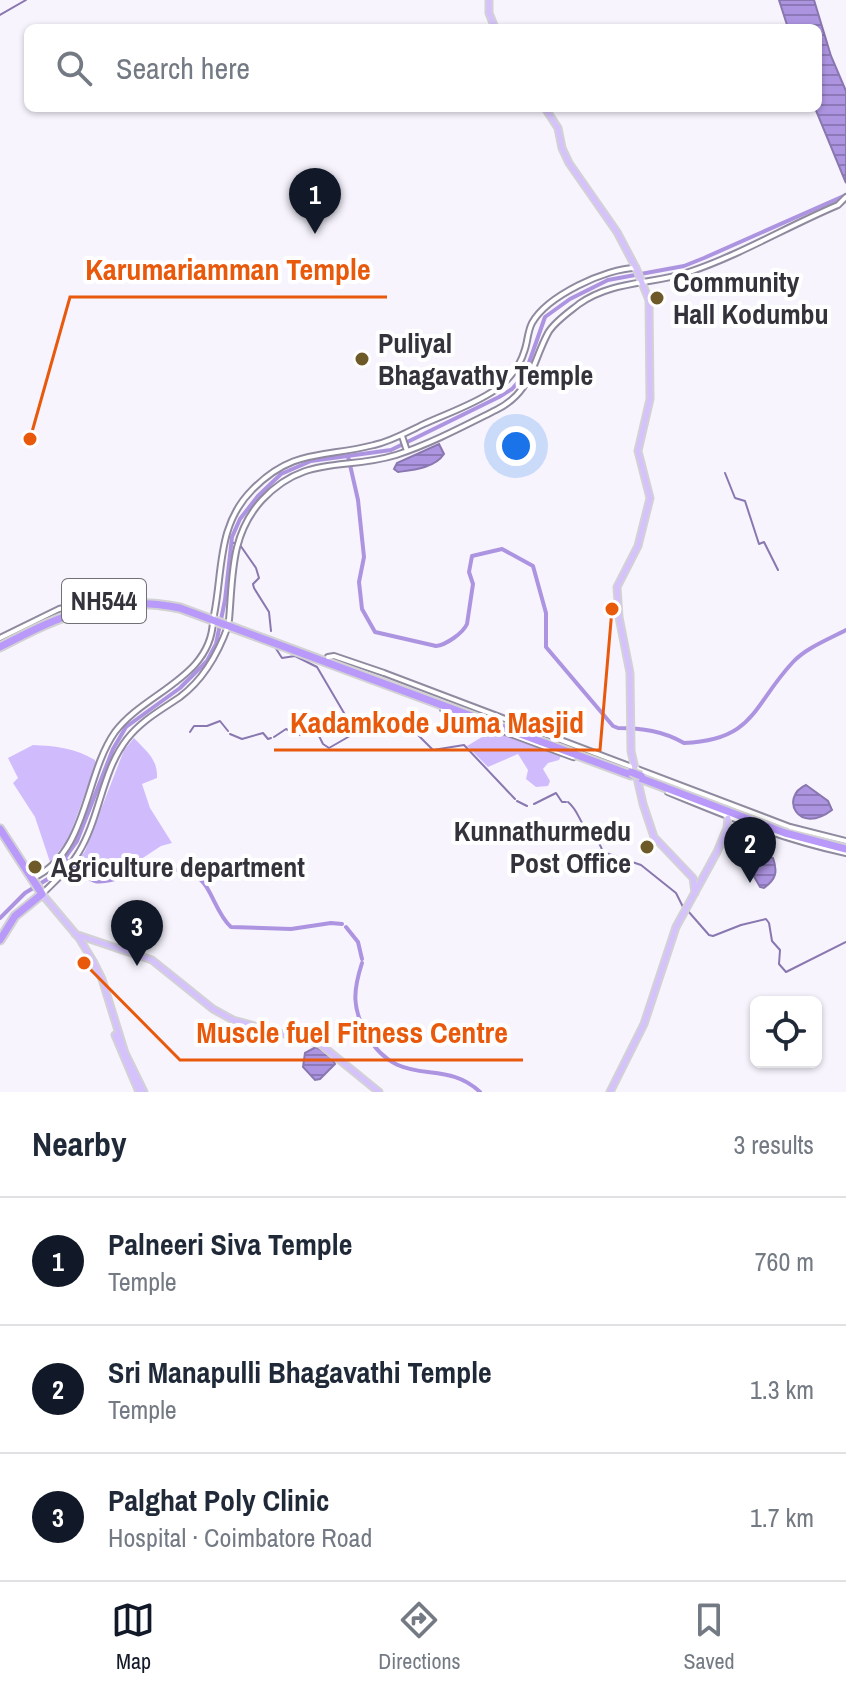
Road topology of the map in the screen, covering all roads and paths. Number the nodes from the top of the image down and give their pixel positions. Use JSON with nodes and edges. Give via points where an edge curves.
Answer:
{"nodes":[{"id":1,"x":489,"y":0,"type":"edge"},
{"id":2,"x":493,"y":24,"type":"edge"},
{"id":3,"x":548,"y":112,"type":"edge"},
{"id":4,"x":846,"y":197,"type":"edge"},
{"id":5,"x":636,"y":268,"type":"junction"},
{"id":6,"x":642,"y":280,"type":"junction"},
{"id":7,"x":402,"y":438,"type":"junction"},
{"id":8,"x":406,"y":450,"type":"junction"},
{"id":9,"x":154,"y":603,"type":"junction"},
{"id":10,"x":214,"y":616,"type":"junction"},
{"id":11,"x":229,"y":622,"type":"junction"},
{"id":12,"x":0,"y":644,"type":"edge"},
{"id":13,"x":635,"y":775,"type":"junction"},
{"id":14,"x":728,"y":818,"type":"junction"},
{"id":15,"x":0,"y":829,"type":"edge"},
{"id":16,"x":846,"y":847,"type":"edge"},
{"id":17,"x":32,"y":879,"type":"junction"},
{"id":18,"x":41,"y":892,"type":"junction"},
{"id":19,"x":695,"y":893,"type":"junction"},
{"id":20,"x":10,"y":920,"type":"junction"},
{"id":21,"x":0,"y":933,"type":"edge"},
{"id":22,"x":75,"y":934,"type":"junction"},
{"id":23,"x":0,"y":940,"type":"edge"},
{"id":24,"x":142,"y":1092,"type":"edge"},
{"id":25,"x":379,"y":1092,"type":"edge"},
{"id":26,"x":610,"y":1092,"type":"edge"}],
"edges":[{"from":1,"to":2,"type":"main road"},
{"from":3,"to":5,"type":"main road","via":[[569,163]]},
{"from":4,"to":6,"type":"street","via":[[687,273]]},
{"from":5,"to":6,"type":"main road"},
{"from":5,"to":7,"type":"street","via":[[611,272],[563,295],[537,316],[520,362],[495,390]]},
{"from":6,"to":8,"type":"street","via":[[602,291],[553,326],[530,380],[505,405]]},
{"from":6,"to":13,"type":"main road","via":[[649,300],[650,384],[638,451],[650,498],[638,546],[617,591],[630,673]]},
{"from":7,"to":8,"type":"street"},
{"from":7,"to":10,"type":"street","via":[[296,459],[252,489],[225,535]]},
{"from":8,"to":11,"type":"street","via":[[311,468],[262,501],[235,550]]},
{"from":9,"to":10,"type":"highway","number":"NH544"},
{"from":9,"to":12,"type":"street","via":[[68,617]]},
{"from":9,"to":12,"type":"highway","number":"NH544","via":[[93,607]]},
{"from":10,"to":11,"type":"highway","number":"NH544"},
{"from":10,"to":12,"type":"highway","number":"NH544","via":[[180,604],[119,599],[58,613]]},
{"from":10,"to":17,"type":"street","via":[[211,638],[200,658],[116,731],[70,841],[48,869]]},
{"from":11,"to":13,"type":"highway","number":"NH544"},
{"from":11,"to":13,"type":"highway","number":"NH544"},
{"from":11,"to":18,"type":"street","via":[[201,678],[148,717],[120,749],[82,847]]},
{"from":13,"to":14,"type":"street"},
{"from":13,"to":16,"type":"highway","number":"NH544","via":[[785,833]]},
{"from":13,"to":19,"type":"main road","via":[[650,830],[693,878]]},
{"from":14,"to":16,"type":"street","via":[[803,843]]},
{"from":14,"to":19,"type":"main road","via":[[724,838]]},
{"from":15,"to":17,"type":"highway"},
{"from":17,"to":18,"type":"highway"},
{"from":18,"to":20,"type":"highway"},
{"from":18,"to":22,"type":"main road"},
{"from":19,"to":26,"type":"main road","via":[[669,943],[644,1024]]},
{"from":20,"to":21,"type":"highway"},
{"from":20,"to":23,"type":"highway"},
{"from":22,"to":24,"type":"main road","via":[[102,979],[122,1049]]},
{"from":22,"to":25,"type":"main road","via":[[152,960],[233,1020],[320,1044]]}]}
